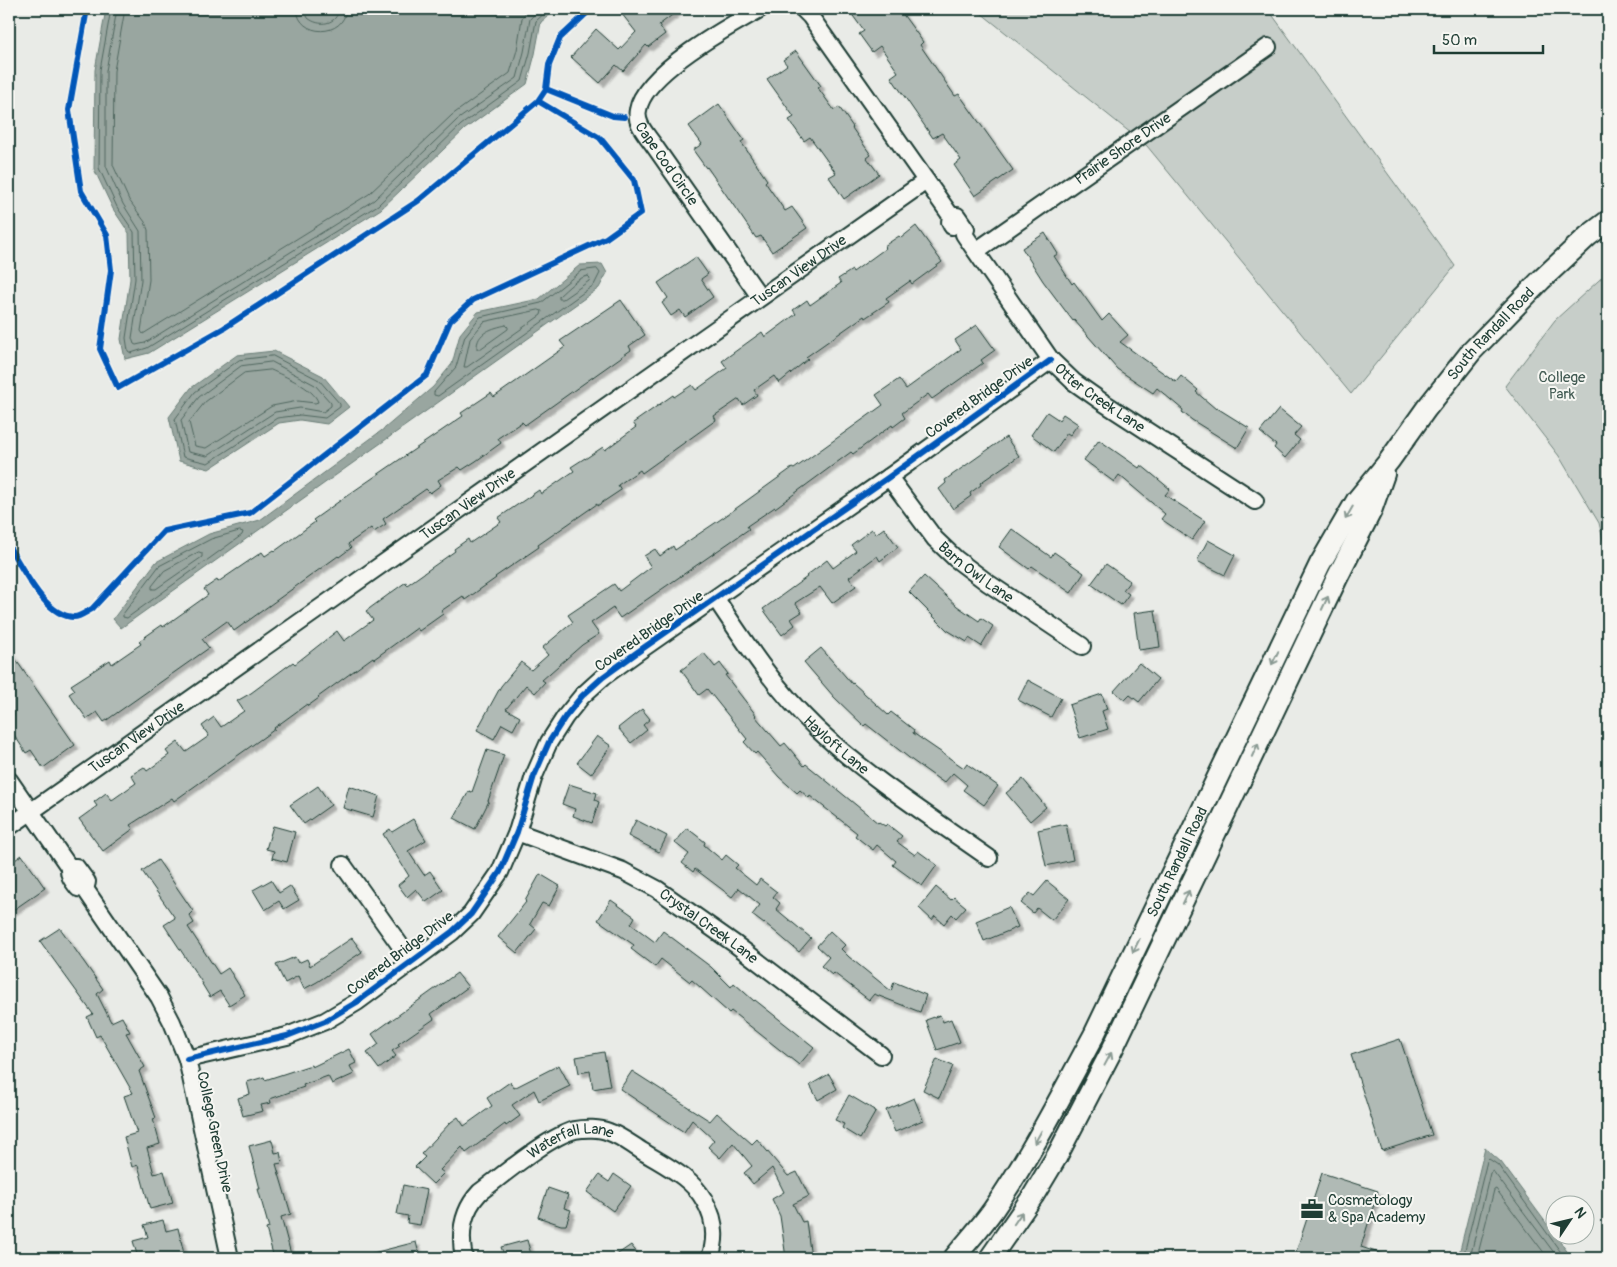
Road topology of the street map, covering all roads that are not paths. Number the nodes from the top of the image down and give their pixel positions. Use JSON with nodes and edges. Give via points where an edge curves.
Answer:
{"nodes":[{"id":1,"x":760,"y":9,"type":"edge"},
{"id":2,"x":803,"y":9,"type":"edge"},
{"id":3,"x":1268,"y":46,"type":"dead end"},
{"id":4,"x":926,"y":181,"type":"junction"},
{"id":5,"x":1608,"y":221,"type":"edge"},
{"id":6,"x":976,"y":251,"type":"junction"},
{"id":7,"x":760,"y":297,"type":"junction"},
{"id":8,"x":1051,"y":360,"type":"junction"},
{"id":9,"x":1389,"y":461,"type":"junction"},
{"id":10,"x":889,"y":477,"type":"junction"},
{"id":11,"x":1255,"y":501,"type":"dead end"},
{"id":12,"x":716,"y":599,"type":"junction"},
{"id":13,"x":1082,"y":646,"type":"dead end"},
{"id":14,"x":9,"y":780,"type":"edge"},
{"id":15,"x":30,"y":812,"type":"junction"},
{"id":16,"x":9,"y":826,"type":"edge"},
{"id":17,"x":517,"y":832,"type":"junction"},
{"id":18,"x":989,"y":858,"type":"dead end"},
{"id":19,"x":342,"y":865,"type":"dead end"},
{"id":20,"x":412,"y":962,"type":"junction"},
{"id":21,"x":881,"y":1055,"type":"dead end"},
{"id":22,"x":187,"y":1059,"type":"junction"},
{"id":23,"x":230,"y":1258,"type":"edge"},
{"id":24,"x":464,"y":1258,"type":"edge"},
{"id":25,"x":710,"y":1258,"type":"edge"},
{"id":26,"x":954,"y":1258,"type":"edge"},
{"id":27,"x":990,"y":1258,"type":"edge"}],
"edges":[{"from":1,"to":7,"type":"street","name":"Cape Cod Circle","via":[[716,33],[674,65],[652,84],[637,110],[639,123],[648,137]]},
{"from":2,"to":4,"type":"street"},
{"from":3,"to":6,"type":"street","name":"Prairie Shore Drive"},
{"from":4,"to":6,"type":"street","name":"Otter Creek Lane","via":[[951,216],[957,216],[962,222],[966,229],[964,234]]},
{"from":4,"to":7,"type":"street","name":"Tuscan View Drive"},
{"from":5,"to":9,"type":"main road","name":"South Randall Road","via":[[1541,280],[1471,352]]},
{"from":6,"to":8,"type":"street","name":"Otter Creek Lane"},
{"from":7,"to":15,"type":"street","name":"Tuscan View Drive"},
{"from":8,"to":10,"type":"street","name":"Covered Bridge Drive"},
{"from":8,"to":11,"type":"street","name":"Otter Creek Lane","via":[[1101,401]]},
{"from":9,"to":26,"type":"main road","name":"South Randall Road","one_way":true,"via":[[1356,500],[1320,564],[1098,1026],[1062,1094],[1012,1182]]},
{"from":27,"to":9,"type":"main road","name":"South Randall Road","one_way":true,"via":[[1057,1156],[1112,1050],[1371,511]]},
{"from":10,"to":12,"type":"street","name":"Covered Bridge Drive"},
{"from":10,"to":13,"type":"street","name":"Barn Owl Lane","via":[[935,538],[956,559]]},
{"from":12,"to":17,"type":"street","name":"Covered Bridge Drive","via":[[610,672],[582,696],[549,742],[534,776]]},
{"from":12,"to":18,"type":"street","name":"Hayloft Lane","via":[[765,672],[816,728],[865,769]]},
{"from":14,"to":15,"type":"street","name":"College Green Drive"},
{"from":15,"to":16,"type":"street","name":"Tuscan View Drive"},
{"from":15,"to":22,"type":"street","name":"College Green Drive","via":[[69,867],[76,867],[82,874],[87,882],[85,889],[159,997]]},
{"from":17,"to":20,"type":"street","name":"Covered Bridge Drive","via":[[500,872],[472,914]]},
{"from":17,"to":21,"type":"street","name":"Crystal Creek Lane","via":[[623,871],[657,889]]},
{"from":19,"to":20,"type":"street"},
{"from":20,"to":22,"type":"street","name":"Covered Bridge Drive","via":[[357,1002],[302,1031]]},
{"from":22,"to":23,"type":"street","name":"College Green Drive"},
{"from":24,"to":25,"type":"street","name":"Waterfall Lane","via":[[461,1242],[463,1220],[471,1201],[480,1192],[556,1138],[575,1130],[594,1129],[609,1132],[688,1181],[703,1198],[712,1218],[714,1238]]}]}
